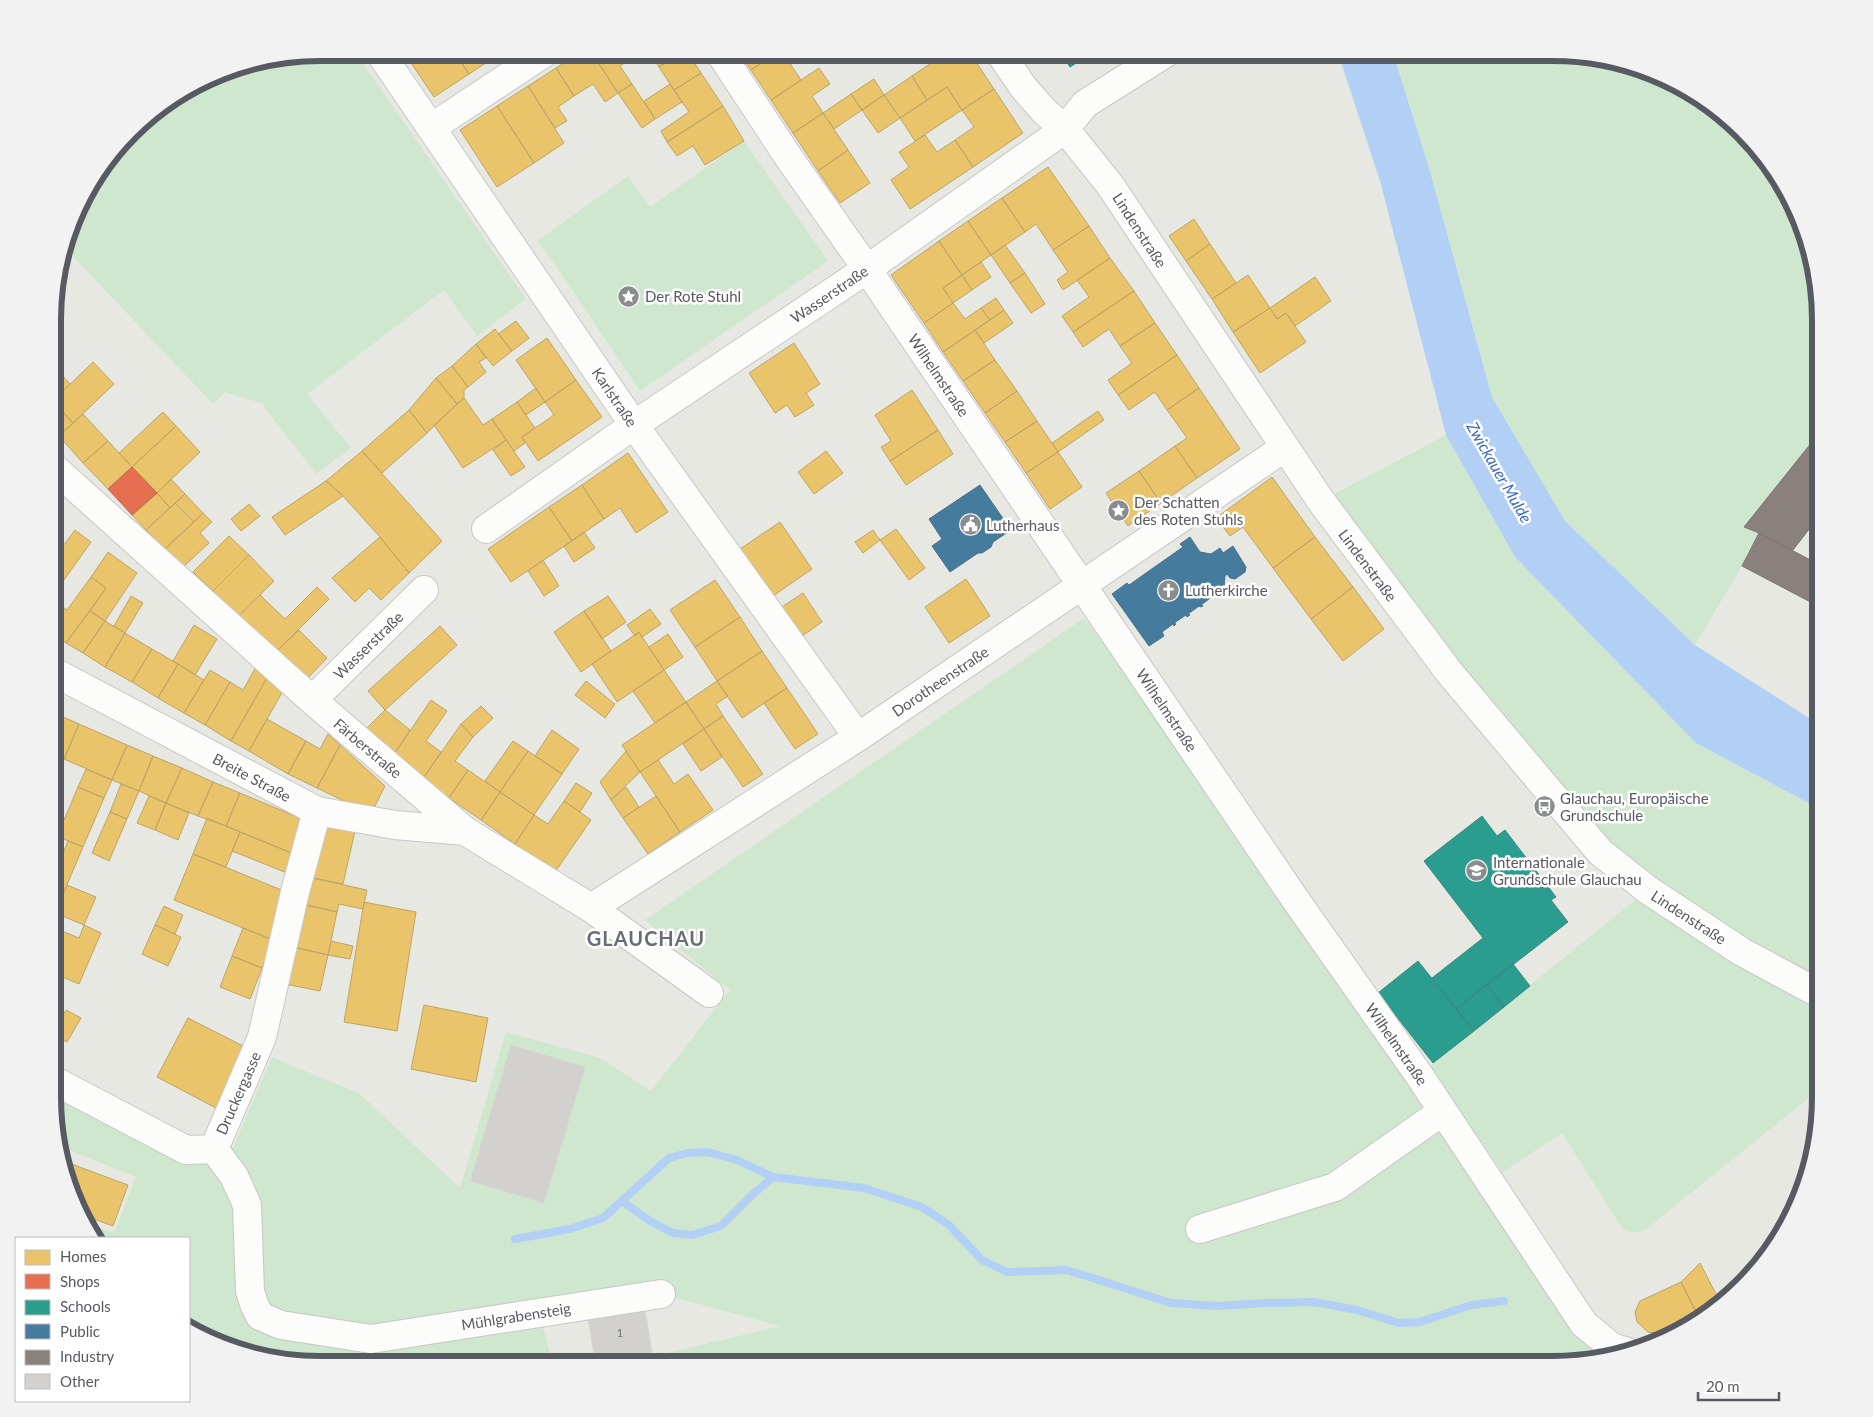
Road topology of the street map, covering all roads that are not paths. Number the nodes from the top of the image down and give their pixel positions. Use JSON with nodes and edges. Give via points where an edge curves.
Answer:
{"nodes":[{"id":1,"x":386,"y":61,"type":"edge"},
{"id":2,"x":532,"y":61,"type":"edge"},
{"id":3,"x":725,"y":61,"type":"edge"},
{"id":4,"x":1005,"y":61,"type":"edge"},
{"id":5,"x":1153,"y":61,"type":"edge"},
{"id":6,"x":431,"y":128,"type":"junction"},
{"id":7,"x":1065,"y":129,"type":"junction"},
{"id":8,"x":867,"y":269,"type":"junction"},
{"id":9,"x":634,"y":425,"type":"junction"},
{"id":10,"x":1284,"y":448,"type":"junction"},
{"id":11,"x":61,"y":474,"type":"edge"},
{"id":12,"x":486,"y":529,"type":"dead end"},
{"id":13,"x":1082,"y":585,"type":"junction"},
{"id":14,"x":424,"y":590,"type":"dead end"},
{"id":15,"x":61,"y":676,"type":"edge"},
{"id":16,"x":312,"y":700,"type":"junction"},
{"id":17,"x":858,"y":737,"type":"junction"},
{"id":18,"x":317,"y":811,"type":"junction"},
{"id":19,"x":465,"y":830,"type":"junction"},
{"id":20,"x":591,"y":908,"type":"junction"},
{"id":21,"x":1812,"y":990,"type":"edge"},
{"id":22,"x":709,"y":993,"type":"dead end"},
{"id":23,"x":61,"y":1084,"type":"edge"},
{"id":24,"x":1443,"y":1111,"type":"junction"},
{"id":25,"x":214,"y":1149,"type":"junction"},
{"id":26,"x":1200,"y":1229,"type":"dead end"},
{"id":27,"x":661,"y":1294,"type":"dead end"},
{"id":28,"x":372,"y":1339,"type":"joint"},
{"id":29,"x":1615,"y":1348,"type":"edge"}],
"edges":[{"from":1,"to":6,"type":"street","name":"Karlstraße"},
{"from":2,"to":6,"type":"street"},
{"from":3,"to":8,"type":"street","name":"Wilhelmstraße"},
{"from":4,"to":7,"type":"street","name":"Lindenstraße","via":[[1023,88]]},
{"from":5,"to":7,"type":"street","name":"Wasserstraße","via":[[1085,104]]},
{"from":6,"to":9,"type":"street","name":"Karlstraße"},
{"from":7,"to":8,"type":"street","name":"Wasserstraße"},
{"from":7,"to":10,"type":"street","name":"Lindenstraße","via":[[1110,185]]},
{"from":8,"to":9,"type":"street","name":"Wasserstraße"},
{"from":8,"to":13,"type":"street","name":"Wilhelmstraße"},
{"from":9,"to":12,"type":"street","name":"Wasserstraße"},
{"from":9,"to":17,"type":"street","name":"Karlstraße"},
{"from":10,"to":13,"type":"street","name":"Dorotheenstraße"},
{"from":10,"to":21,"type":"street","name":"Lindenstraße","via":[[1448,672],[1600,852],[1648,890],[1742,952]]},
{"from":11,"to":16,"type":"street","name":"Färberstraße"},
{"from":13,"to":17,"type":"street","name":"Dorotheenstraße"},
{"from":13,"to":24,"type":"street","name":"Wilhelmstraße"},
{"from":14,"to":16,"type":"street","name":"Wasserstraße"},
{"from":15,"to":18,"type":"street","name":"Breite Straße"},
{"from":16,"to":19,"type":"street","name":"Färberstraße"},
{"from":17,"to":20,"type":"street","name":"Dorotheenstraße"},
{"from":18,"to":19,"type":"street","name":"Breite Straße","via":[[395,825]]},
{"from":18,"to":25,"type":"street","name":"Druckergasse","via":[[262,1037]]},
{"from":19,"to":20,"type":"street","name":"Färberstraße"},
{"from":20,"to":22,"type":"street","name":"Färberstraße"},
{"from":23,"to":25,"type":"street","via":[[186,1150]]},
{"from":24,"to":26,"type":"street","via":[[1335,1186]]},
{"from":24,"to":29,"type":"street","name":"Wilhelmstraße","via":[[1584,1324]]},
{"from":25,"to":28,"type":"street","name":"Druckergasse","via":[[234,1176],[247,1205],[250,1291],[260,1316],[281,1325]]},
{"from":27,"to":28,"type":"street","name":"Mühlgrabensteig"}]}
